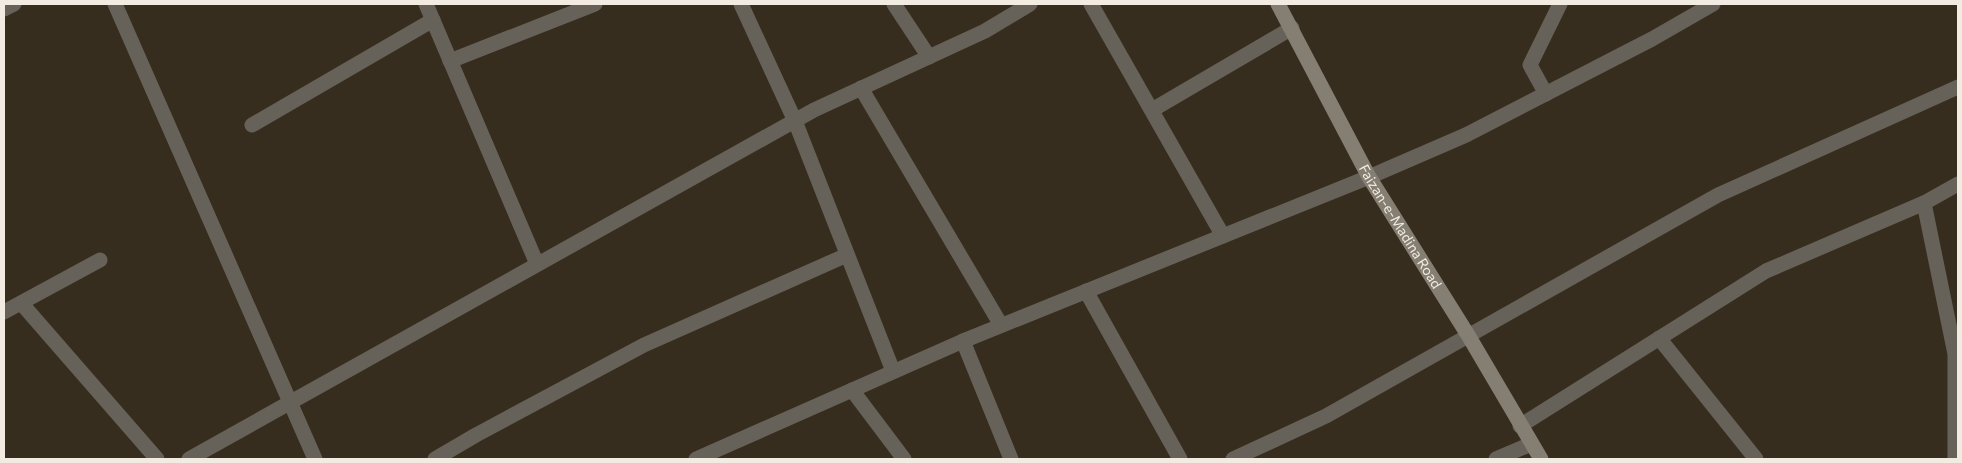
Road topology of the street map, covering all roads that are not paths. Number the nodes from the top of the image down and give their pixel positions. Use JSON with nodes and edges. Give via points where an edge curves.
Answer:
{"nodes":[{"id":1,"x":14,"y":4,"type":"edge"},
{"id":2,"x":115,"y":4,"type":"edge"},
{"id":3,"x":426,"y":4,"type":"edge"},
{"id":4,"x":595,"y":4,"type":"edge"},
{"id":5,"x":741,"y":4,"type":"edge"},
{"id":6,"x":894,"y":4,"type":"edge"},
{"id":7,"x":1030,"y":4,"type":"edge"},
{"id":8,"x":1091,"y":4,"type":"edge"},
{"id":9,"x":1278,"y":4,"type":"edge"},
{"id":10,"x":1560,"y":4,"type":"edge"},
{"id":11,"x":1713,"y":4,"type":"edge"},
{"id":12,"x":4,"y":9,"type":"edge"},
{"id":13,"x":433,"y":20,"type":"junction"},
{"id":14,"x":1292,"y":28,"type":"junction"},
{"id":15,"x":929,"y":57,"type":"junction"},
{"id":16,"x":450,"y":61,"type":"junction"},
{"id":17,"x":1958,"y":87,"type":"edge"},
{"id":18,"x":861,"y":88,"type":"junction"},
{"id":19,"x":1546,"y":94,"type":"junction"},
{"id":20,"x":1152,"y":110,"type":"junction"},
{"id":21,"x":795,"y":121,"type":"junction"},
{"id":22,"x":252,"y":124,"type":"dead end"},
{"id":23,"x":1370,"y":177,"type":"junction"},
{"id":24,"x":1958,"y":184,"type":"edge"},
{"id":25,"x":1924,"y":203,"type":"junction"},
{"id":26,"x":1223,"y":236,"type":"junction"},
{"id":27,"x":847,"y":255,"type":"junction"},
{"id":28,"x":100,"y":260,"type":"dead end"},
{"id":29,"x":537,"y":264,"type":"junction"},
{"id":30,"x":1086,"y":291,"type":"junction"},
{"id":31,"x":22,"y":304,"type":"junction"},
{"id":32,"x":4,"y":312,"type":"edge"},
{"id":33,"x":1001,"y":325,"type":"junction"},
{"id":34,"x":1468,"y":335,"type":"junction"},
{"id":35,"x":1659,"y":338,"type":"junction"},
{"id":36,"x":963,"y":341,"type":"junction"},
{"id":37,"x":893,"y":372,"type":"junction"},
{"id":38,"x":852,"y":390,"type":"junction"},
{"id":39,"x":290,"y":404,"type":"junction"},
{"id":40,"x":1520,"y":426,"type":"junction"},
{"id":41,"x":1531,"y":444,"type":"junction"},
{"id":42,"x":713,"y":456,"type":"edge"},
{"id":43,"x":157,"y":459,"type":"edge"},
{"id":44,"x":189,"y":459,"type":"edge"},
{"id":45,"x":314,"y":459,"type":"edge"},
{"id":46,"x":435,"y":459,"type":"edge"},
{"id":47,"x":696,"y":459,"type":"edge"},
{"id":48,"x":904,"y":459,"type":"edge"},
{"id":49,"x":1011,"y":459,"type":"edge"},
{"id":50,"x":1180,"y":459,"type":"edge"},
{"id":51,"x":1233,"y":459,"type":"edge"},
{"id":52,"x":1496,"y":459,"type":"edge"},
{"id":53,"x":1541,"y":459,"type":"edge"},
{"id":54,"x":1756,"y":459,"type":"edge"},
{"id":55,"x":1955,"y":459,"type":"edge"}],
"edges":[{"from":1,"to":12,"type":"street"},
{"from":2,"to":39,"type":"street"},
{"from":3,"to":13,"type":"street"},
{"from":4,"to":16,"type":"street"},
{"from":5,"to":21,"type":"street"},
{"from":6,"to":15,"type":"street"},
{"from":7,"to":15,"type":"street","via":[[985,31]]},
{"from":8,"to":20,"type":"street"},
{"from":9,"to":14,"type":"street","name":"Faizan-e-Madina Road"},
{"from":10,"to":19,"type":"street","via":[[1530,65]]},
{"from":11,"to":19,"type":"street"},
{"from":13,"to":16,"type":"street"},
{"from":13,"to":22,"type":"street"},
{"from":14,"to":20,"type":"street"},
{"from":14,"to":23,"type":"street","name":"Faizan-e-Madina Road"},
{"from":15,"to":18,"type":"street"},
{"from":16,"to":29,"type":"street"},
{"from":17,"to":34,"type":"street","via":[[1718,195]]},
{"from":18,"to":21,"type":"street"},
{"from":18,"to":33,"type":"street"},
{"from":19,"to":23,"type":"street","via":[[1466,135]]},
{"from":20,"to":26,"type":"street"},
{"from":21,"to":27,"type":"street"},
{"from":21,"to":29,"type":"street"},
{"from":23,"to":26,"type":"street"},
{"from":23,"to":34,"type":"street","name":"Faizan-e-Madina Road"},
{"from":24,"to":25,"type":"street"},
{"from":25,"to":35,"type":"street","via":[[1766,270]]},
{"from":25,"to":55,"type":"street","via":[[1955,354]]},
{"from":26,"to":30,"type":"street"},
{"from":27,"to":37,"type":"street"},
{"from":27,"to":46,"type":"street","via":[[644,345]]},
{"from":28,"to":31,"type":"street"},
{"from":29,"to":39,"type":"street"},
{"from":30,"to":33,"type":"street"},
{"from":30,"to":50,"type":"street"},
{"from":31,"to":32,"type":"street"},
{"from":31,"to":43,"type":"street"},
{"from":33,"to":36,"type":"street"},
{"from":34,"to":40,"type":"street","name":"Faizan-e-Madina Road"},
{"from":34,"to":51,"type":"street","via":[[1326,416]]},
{"from":35,"to":40,"type":"street"},
{"from":35,"to":54,"type":"street"},
{"from":36,"to":37,"type":"street"},
{"from":36,"to":49,"type":"street"},
{"from":37,"to":38,"type":"street"},
{"from":38,"to":42,"type":"street"},
{"from":38,"to":48,"type":"street"},
{"from":39,"to":44,"type":"street"},
{"from":39,"to":45,"type":"street"},
{"from":40,"to":41,"type":"street","name":"Faizan-e-Madina Road"},
{"from":41,"to":52,"type":"street"},
{"from":41,"to":53,"type":"street","name":"Faizan-e-Madina Road"},
{"from":42,"to":47,"type":"street"}]}
